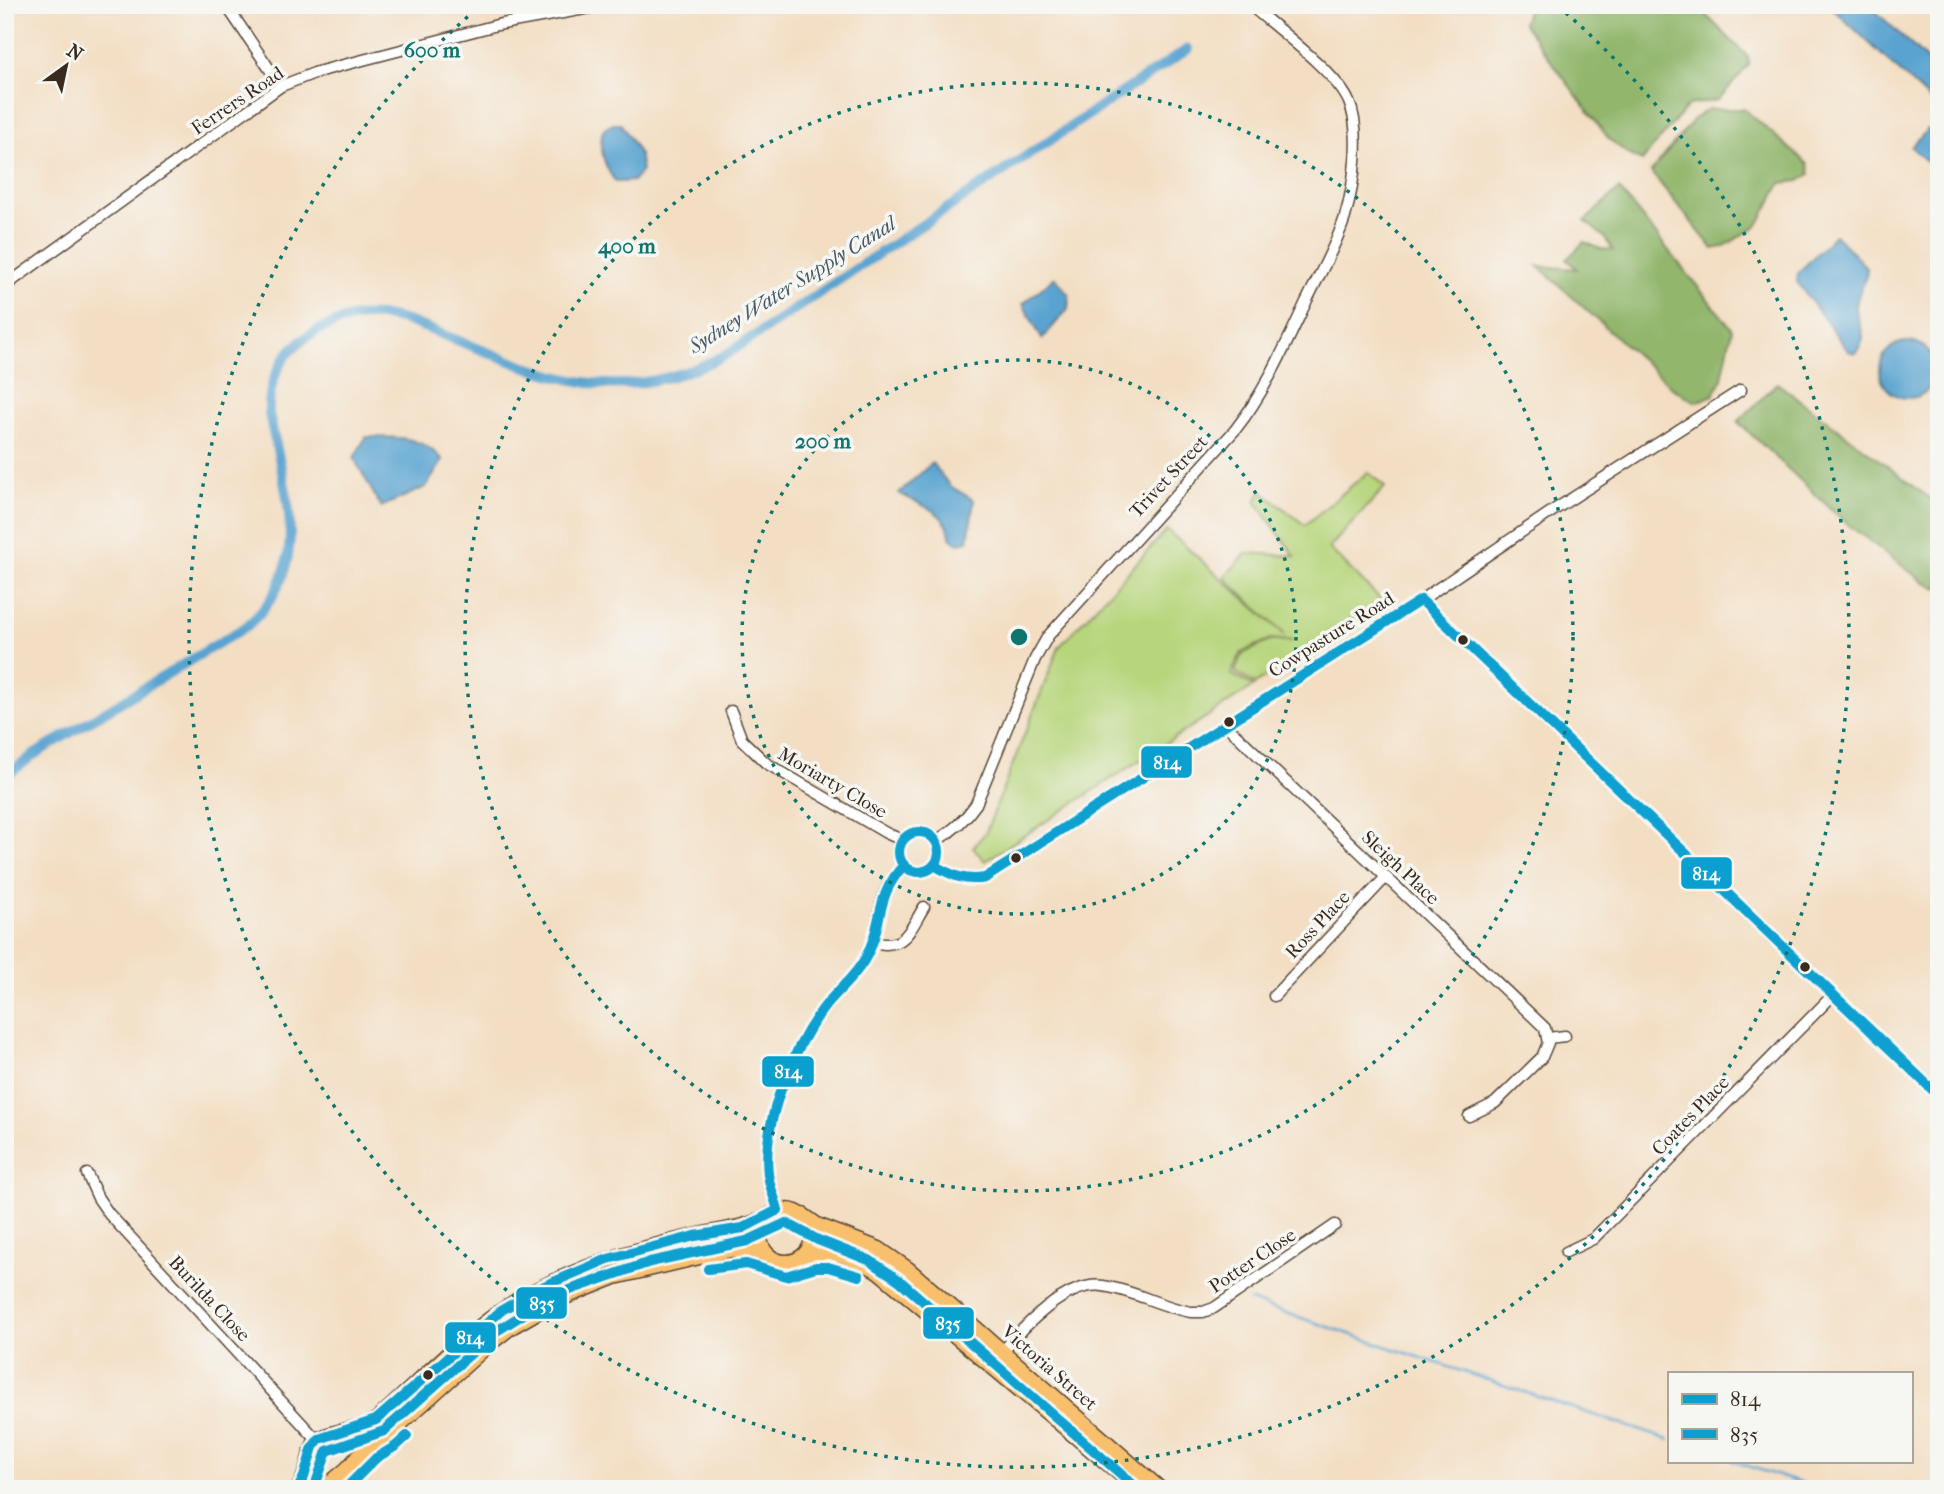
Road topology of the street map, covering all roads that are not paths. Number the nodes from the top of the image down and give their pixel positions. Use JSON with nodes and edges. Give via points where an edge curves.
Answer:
{"nodes":[{"id":1,"x":226,"y":5,"type":"edge"},
{"id":2,"x":607,"y":5,"type":"edge"},
{"id":3,"x":1251,"y":5,"type":"edge"},
{"id":4,"x":281,"y":86,"type":"junction"},
{"id":5,"x":5,"y":286,"type":"edge"},
{"id":6,"x":1741,"y":390,"type":"dead end"},
{"id":7,"x":1421,"y":600,"type":"junction"},
{"id":8,"x":731,"y":711,"type":"dead end"},
{"id":9,"x":1226,"y":724,"type":"junction"},
{"id":10,"x":902,"y":840,"type":"junction"},
{"id":11,"x":936,"y":841,"type":"junction"},
{"id":12,"x":904,"y":865,"type":"junction"},
{"id":13,"x":934,"y":865,"type":"junction"},
{"id":14,"x":1386,"y":877,"type":"junction"},
{"id":15,"x":924,"y":906,"type":"dead end"},
{"id":16,"x":871,"y":942,"type":"junction"},
{"id":17,"x":1833,"y":994,"type":"junction"},
{"id":18,"x":1274,"y":996,"type":"dead end"},
{"id":19,"x":1565,"y":1036,"type":"dead end"},
{"id":20,"x":1548,"y":1038,"type":"junction"},
{"id":21,"x":1939,"y":1096,"type":"edge"},
{"id":22,"x":1469,"y":1116,"type":"dead end"},
{"id":23,"x":87,"y":1174,"type":"dead end"},
{"id":24,"x":774,"y":1212,"type":"junction"},
{"id":25,"x":803,"y":1215,"type":"junction"},
{"id":26,"x":1335,"y":1225,"type":"dead end"},
{"id":27,"x":1566,"y":1252,"type":"dead end"},
{"id":28,"x":768,"y":1255,"type":"junction"},
{"id":29,"x":803,"y":1256,"type":"junction"},
{"id":30,"x":1003,"y":1351,"type":"junction"},
{"id":31,"x":335,"y":1434,"type":"junction"},
{"id":32,"x":317,"y":1440,"type":"junction"},
{"id":33,"x":312,"y":1456,"type":"junction"},
{"id":34,"x":346,"y":1468,"type":"junction"},
{"id":35,"x":298,"y":1489,"type":"edge"},
{"id":36,"x":323,"y":1489,"type":"edge"},
{"id":37,"x":1138,"y":1489,"type":"edge"},
{"id":38,"x":1160,"y":1489,"type":"edge"}],
"edges":[{"from":1,"to":4,"type":"street"},
{"from":2,"to":4,"type":"street","name":"Ferrers Road","via":[[498,25],[317,72]]},
{"from":3,"to":11,"type":"street","name":"Trivet Street","via":[[1333,78],[1349,101],[1355,138],[1345,215],[1266,385],[1235,430],[1048,636],[976,804]]},
{"from":4,"to":5,"type":"street","name":"Ferrers Road"},
{"from":6,"to":7,"type":"street","name":"Cowpasture Road"},
{"from":7,"to":9,"type":"street","name":"Cowpasture Road"},
{"from":7,"to":17,"type":"street"},
{"from":8,"to":10,"type":"street","name":"Moriarty Close","via":[[742,740],[766,763]]},
{"from":9,"to":13,"type":"street","name":"Cowpasture Road","via":[[985,878],[963,880]]},
{"from":9,"to":14,"type":"street","name":"Sleigh Place"},
{"from":10,"to":11,"type":"street","via":[[921,831]]},
{"from":10,"to":12,"type":"street","via":[[899,853]]},
{"from":11,"to":13,"type":"street","via":[[939,853]]},
{"from":12,"to":13,"type":"street","via":[[916,872]]},
{"from":12,"to":16,"type":"street","via":[[883,892]]},
{"from":14,"to":18,"type":"street","name":"Ross Place"},
{"from":14,"to":20,"type":"street","name":"Sleigh Place","via":[[1538,1020]]},
{"from":15,"to":16,"type":"street","via":[[899,941],[887,946]]},
{"from":16,"to":24,"type":"street","via":[[856,971],[807,1034],[786,1080],[769,1153]]},
{"from":17,"to":21,"type":"street"},
{"from":17,"to":27,"type":"street","name":"Coates Place","via":[[1593,1239]]},
{"from":19,"to":20,"type":"street"},
{"from":20,"to":22,"type":"street","via":[[1542,1057],[1503,1096]]},
{"from":23,"to":32,"type":"street","name":"Burilda Close","via":[[109,1214]]},
{"from":24,"to":25,"type":"main road"},
{"from":24,"to":28,"type":"main road","via":[[761,1226],[760,1242]]},
{"from":24,"to":31,"type":"main road","via":[[743,1228],[608,1259],[544,1286],[492,1318],[376,1420]]},
{"from":25,"to":29,"type":"main road","via":[[813,1236]]},
{"from":25,"to":30,"type":"main road","name":"Victoria Street","via":[[893,1258]]},
{"from":26,"to":30,"type":"street","name":"Potter Close","via":[[1214,1308],[1191,1312],[1105,1286],[1083,1287],[1029,1320]]},
{"from":28,"to":29,"type":"main road","via":[[782,1262]]},
{"from":28,"to":34,"type":"main road","via":[[729,1250],[615,1277],[560,1299],[488,1345]]},
{"from":29,"to":37,"type":"main road","name":"Victoria Street","via":[[839,1254],[878,1270]]},
{"from":30,"to":38,"type":"main road","name":"Victoria Street"},
{"from":31,"to":32,"type":"main road"},
{"from":31,"to":34,"type":"main road","via":[[352,1447]]},
{"from":32,"to":33,"type":"main road"},
{"from":33,"to":34,"type":"main road","via":[[317,1468],[328,1475]]},
{"from":33,"to":35,"type":"main road"},
{"from":34,"to":36,"type":"main road"}]}
